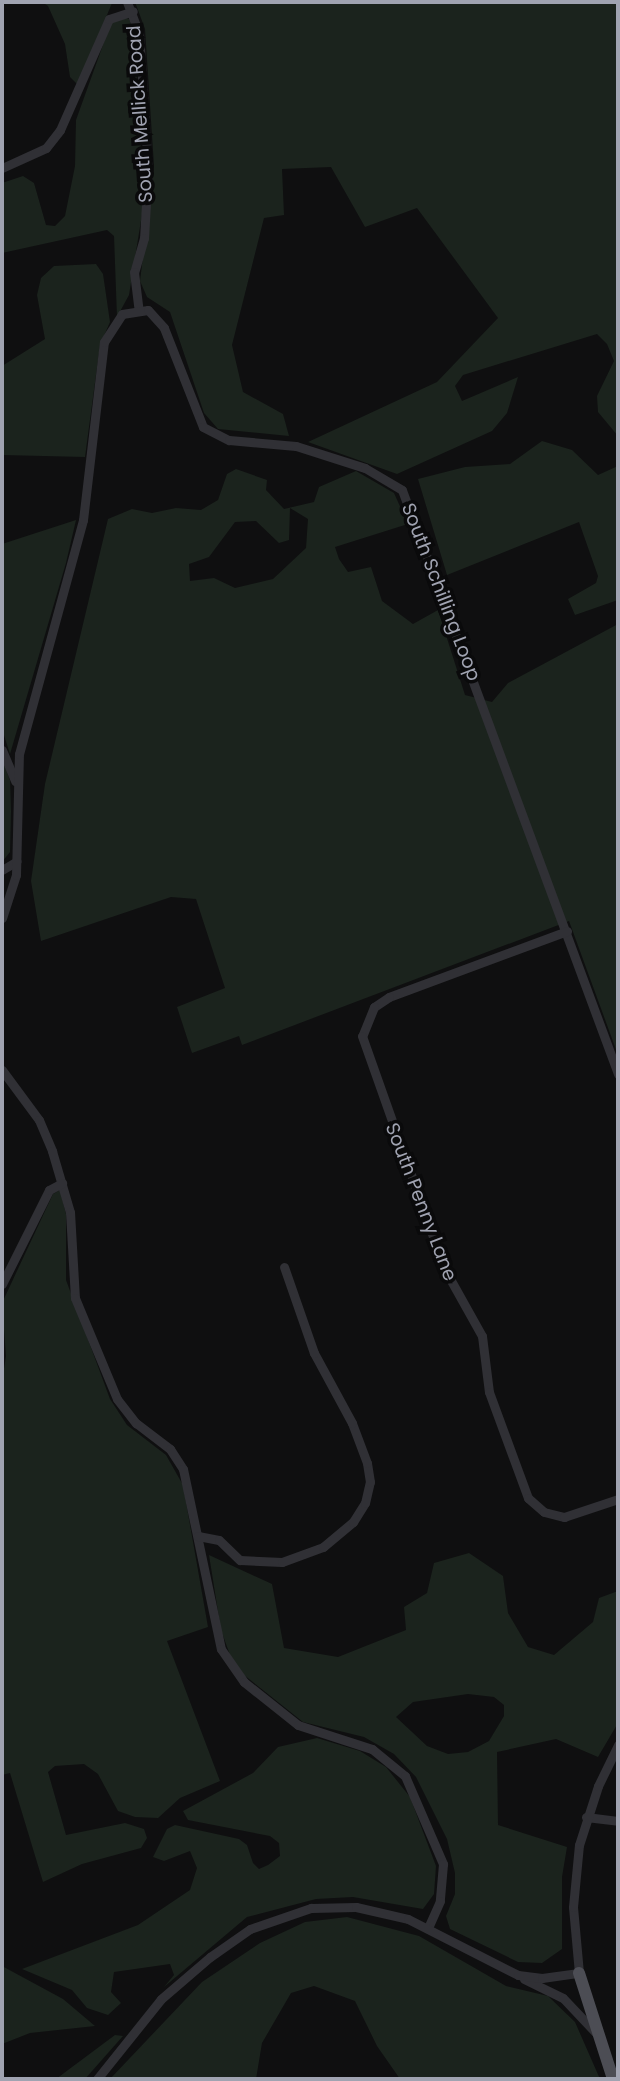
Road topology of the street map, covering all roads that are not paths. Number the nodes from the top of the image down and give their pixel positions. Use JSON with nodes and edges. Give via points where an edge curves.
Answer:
{"nodes":[{"id":1,"x":127,"y":2,"type":"edge"},
{"id":2,"x":133,"y":10,"type":"junction"},
{"id":3,"x":2,"y":168,"type":"edge"},
{"id":4,"x":139,"y":310,"type":"junction"},
{"id":5,"x":2,"y":750,"type":"edge"},
{"id":6,"x":16,"y":783,"type":"junction"},
{"id":7,"x":17,"y":861,"type":"junction"},
{"id":8,"x":2,"y":870,"type":"edge"},
{"id":9,"x":2,"y":918,"type":"edge"},
{"id":10,"x":568,"y":931,"type":"junction"},
{"id":11,"x":2,"y":1070,"type":"edge"},
{"id":12,"x":618,"y":1074,"type":"edge"},
{"id":13,"x":62,"y":1183,"type":"junction"},
{"id":14,"x":284,"y":1267,"type":"dead end"},
{"id":15,"x":2,"y":1284,"type":"edge"},
{"id":16,"x":618,"y":1499,"type":"edge"},
{"id":17,"x":198,"y":1536,"type":"junction"},
{"id":18,"x":618,"y":1745,"type":"edge"},
{"id":19,"x":586,"y":1817,"type":"junction"},
{"id":20,"x":618,"y":1821,"type":"edge"},
{"id":21,"x":428,"y":1928,"type":"junction"},
{"id":22,"x":503,"y":1969,"type":"junction"},
{"id":23,"x":579,"y":1973,"type":"junction"},
{"id":24,"x":596,"y":2033,"type":"junction"},
{"id":25,"x":613,"y":2060,"type":"edge"},
{"id":26,"x":97,"y":2079,"type":"edge"},
{"id":27,"x":614,"y":2079,"type":"edge"}],
"edges":[{"from":1,"to":2,"type":"street","name":"South Mellick Road"},
{"from":2,"to":3,"type":"street","via":[[109,19],[60,130],[46,148]]},
{"from":2,"to":4,"type":"street","name":"South Mellick Road","via":[[139,33],[148,169],[144,237],[134,272]]},
{"from":4,"to":6,"type":"street","via":[[122,314],[104,342],[83,520],[25,728]]},
{"from":4,"to":10,"type":"street","name":"South Schilling Loop","via":[[157,315],[192,408],[203,426],[218,437],[296,446],[365,468],[402,490]]},
{"from":5,"to":6,"type":"street"},
{"from":6,"to":7,"type":"street"},
{"from":7,"to":8,"type":"street"},
{"from":7,"to":9,"type":"street"},
{"from":10,"to":12,"type":"street","name":"South Schilling Loop"},
{"from":10,"to":16,"type":"street","name":"South Penny Lane","via":[[389,997],[374,1007],[362,1036],[444,1268],[482,1336],[489,1392],[527,1498],[544,1512],[564,1517]]},
{"from":11,"to":13,"type":"street","via":[[39,1120]]},
{"from":13,"to":15,"type":"street","via":[[49,1190]]},
{"from":13,"to":17,"type":"street","via":[[72,1227],[75,1298],[117,1399],[136,1423],[170,1449],[183,1469]]},
{"from":14,"to":17,"type":"street","via":[[314,1353],[352,1423],[367,1463],[370,1482],[365,1503],[353,1522],[323,1547],[282,1562],[240,1560],[219,1540]]},
{"from":17,"to":21,"type":"street","via":[[214,1630],[231,1667],[298,1725],[357,1743],[390,1759],[416,1792],[443,1864],[440,1901]]},
{"from":18,"to":19,"type":"street"},
{"from":19,"to":20,"type":"street"},
{"from":19,"to":23,"type":"street","via":[[574,1885]]},
{"from":21,"to":22,"type":"street"},
{"from":21,"to":26,"type":"street","via":[[356,1907],[311,1908],[250,1929],[161,1999]]},
{"from":22,"to":23,"type":"street","via":[[530,1977]]},
{"from":22,"to":24,"type":"street","via":[[563,1998]]},
{"from":23,"to":24,"type":"main road"},
{"from":24,"to":25,"type":"main road"},
{"from":25,"to":27,"type":"main road"}]}
